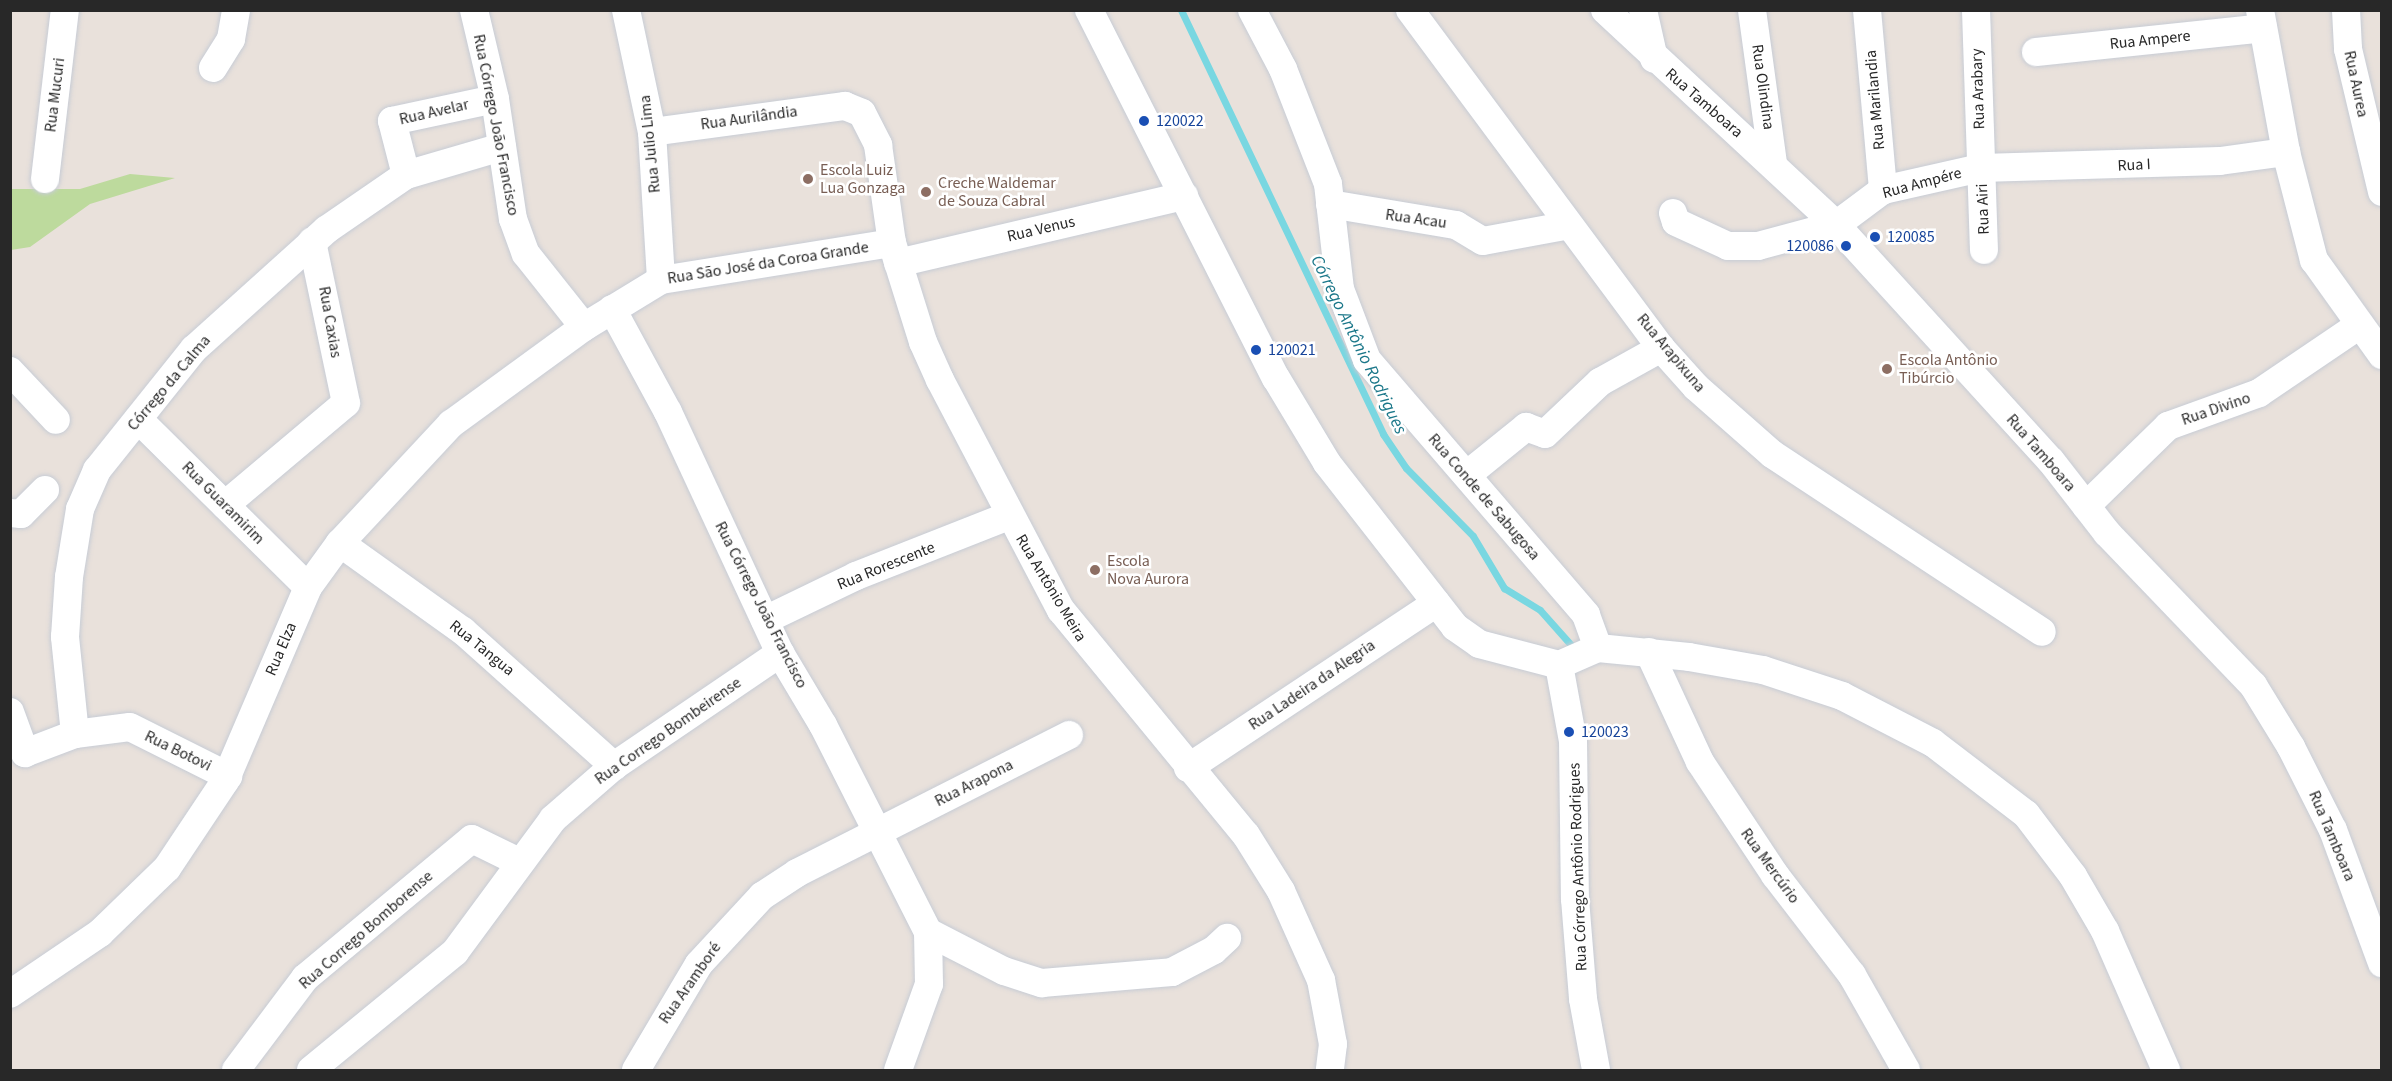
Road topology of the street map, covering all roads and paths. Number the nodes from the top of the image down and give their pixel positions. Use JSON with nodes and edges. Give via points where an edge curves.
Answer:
{"nodes":[{"id":1,"x":65,"y":10,"type":"edge"},
{"id":2,"x":236,"y":10,"type":"edge"},
{"id":3,"x":474,"y":10,"type":"edge"},
{"id":4,"x":626,"y":10,"type":"edge"},
{"id":5,"x":1089,"y":10,"type":"edge"},
{"id":6,"x":1252,"y":10,"type":"edge"},
{"id":7,"x":1410,"y":10,"type":"edge"},
{"id":8,"x":1605,"y":10,"type":"edge"},
{"id":9,"x":1643,"y":10,"type":"edge"},
{"id":10,"x":1752,"y":10,"type":"edge"},
{"id":11,"x":1867,"y":10,"type":"edge"},
{"id":12,"x":1976,"y":10,"type":"edge"},
{"id":13,"x":2346,"y":10,"type":"edge"},
{"id":14,"x":2262,"y":19,"type":"edge"},
{"id":15,"x":2036,"y":52,"type":"dead end"},
{"id":16,"x":1654,"y":59,"type":"junction"},
{"id":17,"x":213,"y":68,"type":"dead end"},
{"id":18,"x":495,"y":99,"type":"junction"},
{"id":19,"x":845,"y":106,"type":"joint"},
{"id":20,"x":652,"y":132,"type":"junction"},
{"id":21,"x":502,"y":147,"type":"junction"},
{"id":22,"x":2286,"y":152,"type":"junction"},
{"id":23,"x":1773,"y":164,"type":"junction"},
{"id":24,"x":1981,"y":168,"type":"junction"},
{"id":25,"x":406,"y":175,"type":"junction"},
{"id":26,"x":45,"y":179,"type":"dead end"},
{"id":27,"x":1883,"y":190,"type":"junction"},
{"id":28,"x":2382,"y":192,"type":"edge"},
{"id":29,"x":1184,"y":196,"type":"junction"},
{"id":30,"x":1330,"y":204,"type":"junction"},
{"id":31,"x":1673,"y":213,"type":"dead end"},
{"id":32,"x":1569,"y":225,"type":"junction"},
{"id":33,"x":1836,"y":225,"type":"junction"},
{"id":34,"x":312,"y":242,"type":"junction"},
{"id":35,"x":1984,"y":250,"type":"dead end"},
{"id":36,"x":895,"y":253,"type":"junction"},
{"id":37,"x":661,"y":280,"type":"junction"},
{"id":38,"x":612,"y":309,"type":"junction"},
{"id":39,"x":2358,"y":326,"type":"junction"},
{"id":40,"x":584,"y":327,"type":"junction"},
{"id":41,"x":1661,"y":348,"type":"junction"},
{"id":42,"x":2382,"y":355,"type":"edge"},
{"id":43,"x":10,"y":371,"type":"edge"},
{"id":44,"x":138,"y":419,"type":"junction"},
{"id":45,"x":56,"y":420,"type":"dead end"},
{"id":46,"x":1468,"y":474,"type":"junction"},
{"id":47,"x":45,"y":490,"type":"dead end"},
{"id":48,"x":225,"y":505,"type":"junction"},
{"id":49,"x":2086,"y":506,"type":"junction"},
{"id":50,"x":10,"y":513,"type":"edge"},
{"id":51,"x":1008,"y":516,"type":"junction"},
{"id":52,"x":340,"y":543,"type":"junction"},
{"id":53,"x":308,"y":587,"type":"junction"},
{"id":54,"x":1436,"y":603,"type":"junction"},
{"id":55,"x":765,"y":620,"type":"junction"},
{"id":56,"x":2042,"y":632,"type":"dead end"},
{"id":57,"x":1598,"y":648,"type":"junction"},
{"id":58,"x":780,"y":652,"type":"junction"},
{"id":59,"x":1649,"y":652,"type":"junction"},
{"id":60,"x":1559,"y":665,"type":"junction"},
{"id":61,"x":10,"y":712,"type":"edge"},
{"id":62,"x":75,"y":734,"type":"junction"},
{"id":63,"x":1069,"y":735,"type":"dead end"},
{"id":64,"x":614,"y":766,"type":"junction"},
{"id":65,"x":1188,"y":768,"type":"junction"},
{"id":66,"x":228,"y":776,"type":"junction"},
{"id":67,"x":879,"y":832,"type":"junction"},
{"id":68,"x":519,"y":862,"type":"junction"},
{"id":69,"x":928,"y":932,"type":"junction"},
{"id":70,"x":1227,"y":938,"type":"dead end"},
{"id":71,"x":2382,"y":963,"type":"edge"},
{"id":72,"x":13,"y":988,"type":"edge"},
{"id":73,"x":902,"y":1064,"type":"edge"},
{"id":74,"x":236,"y":1071,"type":"edge"},
{"id":75,"x":311,"y":1071,"type":"edge"},
{"id":76,"x":636,"y":1071,"type":"edge"},
{"id":77,"x":875,"y":1071,"type":"edge"},
{"id":78,"x":1330,"y":1071,"type":"edge"},
{"id":79,"x":1596,"y":1071,"type":"edge"},
{"id":80,"x":1906,"y":1071,"type":"edge"},
{"id":81,"x":2166,"y":1071,"type":"edge"}],
"edges":[{"from":1,"to":26,"type":"street","name":"Rua Mucuri"},
{"from":2,"to":17,"type":"street","via":[[231,39]]},
{"from":3,"to":18,"type":"street","name":"Rua Córrego João Francisco"},
{"from":4,"to":20,"type":"street","name":"Rua Julio Lima"},
{"from":5,"to":29,"type":"street"},
{"from":6,"to":30,"type":"street","name":"Rua Conde de Sabugosa","via":[[1308,130],[1328,184]]},
{"from":7,"to":32,"type":"street","name":"Rua Arapixuna"},
{"from":8,"to":16,"type":"street","name":"Rua Tamboara"},
{"from":9,"to":16,"type":"street"},
{"from":10,"to":23,"type":"street","name":"Rua Olindina"},
{"from":11,"to":27,"type":"street","name":"Rua Marilandia"},
{"from":12,"to":24,"type":"street","name":"Rua Arabary"},
{"from":13,"to":28,"type":"street","name":"Rua Aurea","via":[[2348,49]]},
{"from":14,"to":15,"type":"street","name":"Rua Ampere"},
{"from":14,"to":22,"type":"street"},
{"from":16,"to":23,"type":"street","name":"Rua Tamboara"},
{"from":18,"to":21,"type":"street","name":"Rua Córrego João Francisco"},
{"from":18,"to":25,"type":"street","name":"Rua Avelar","via":[[392,121]]},
{"from":19,"to":20,"type":"street","name":"Rua Aurilândia"},
{"from":19,"to":36,"type":"street","name":"Rua Antônio Meira","via":[[858,109],[874,132]]},
{"from":20,"to":37,"type":"street","name":"Rua Julio Lima"},
{"from":21,"to":25,"type":"street","name":"Córrego da Calma"},
{"from":21,"to":40,"type":"street","name":"Rua Córrego João Francisco","via":[[513,219],[526,254]]},
{"from":22,"to":24,"type":"street","name":"Rua I","via":[[2220,161]]},
{"from":22,"to":39,"type":"street","via":[[2314,260]]},
{"from":23,"to":33,"type":"street","name":"Rua Tamboara"},
{"from":24,"to":27,"type":"street","name":"Rua Ampére"},
{"from":24,"to":35,"type":"street","name":"Rua Airi"},
{"from":25,"to":34,"type":"street","name":"Córrego da Calma"},
{"from":27,"to":33,"type":"street","name":"Rua Ampére"},
{"from":29,"to":36,"type":"street","name":"Rua Venus"},
{"from":29,"to":54,"type":"street","via":[[1275,378],[1327,463]]},
{"from":30,"to":32,"type":"street","name":"Rua Acau","via":[[1456,225],[1483,241]]},
{"from":30,"to":46,"type":"street","name":"Rua Conde de Sabugosa","via":[[1340,289],[1367,360]]},
{"from":31,"to":33,"type":"street","via":[[1676,222],[1728,246],[1776,242]]},
{"from":32,"to":41,"type":"street","name":"Rua Arapixuna"},
{"from":33,"to":49,"type":"street","name":"Rua Tamboara"},
{"from":34,"to":44,"type":"street","name":"Córrego da Calma","via":[[194,349]]},
{"from":34,"to":48,"type":"street","name":"Rua Caxias","via":[[346,403]]},
{"from":36,"to":37,"type":"street","name":"Rua São José da Coroa Grande"},
{"from":36,"to":51,"type":"street","name":"Rua Antônio Meira","via":[[923,342]]},
{"from":37,"to":38,"type":"street","name":"Rua São José da Coroa Grande"},
{"from":38,"to":40,"type":"street","name":"Rua São José da Coroa Grande"},
{"from":38,"to":55,"type":"street","name":"Rua Córrego João Francisco","via":[[668,412]]},
{"from":39,"to":42,"type":"street"},
{"from":39,"to":49,"type":"street","name":"Rua Divino","via":[[2259,393],[2168,426]]},
{"from":40,"to":52,"type":"street","name":"Rua Elza","via":[[451,424]]},
{"from":41,"to":46,"type":"street","via":[[1600,382],[1545,435],[1526,427]]},
{"from":41,"to":56,"type":"street","name":"Rua Arapixuna","via":[[1696,387],[1772,454]]},
{"from":43,"to":45,"type":"street"},
{"from":44,"to":48,"type":"street","name":"Rua Guaramirim"},
{"from":44,"to":62,"type":"street","name":"Córrego da Calma","via":[[97,470],[80,509],[72,542],[65,637]]},
{"from":46,"to":57,"type":"street","name":"Rua Conde de Sabugosa","via":[[1586,615]]},
{"from":47,"to":50,"type":"street","via":[[21,514]]},
{"from":48,"to":53,"type":"street","name":"Rua Guaramirim"},
{"from":49,"to":71,"type":"street","name":"Rua Tamboara","via":[[2172,604],[2253,685],[2272,712],[2333,830]]},
{"from":51,"to":55,"type":"street","name":"Rua Rorescente","via":[[856,576]]},
{"from":51,"to":65,"type":"street","name":"Rua Antônio Meira","via":[[1078,634]]},
{"from":52,"to":53,"type":"street","name":"Rua Elza"},
{"from":52,"to":64,"type":"street","name":"Rua Tangua","via":[[463,631]]},
{"from":53,"to":66,"type":"street","name":"Rua Elza"},
{"from":54,"to":60,"type":"street","via":[[1466,638]]},
{"from":54,"to":65,"type":"street","name":"Rua Ladeira da Alegria"},
{"from":55,"to":58,"type":"street","name":"Rua Córrego João Francisco"},
{"from":57,"to":59,"type":"street"},
{"from":57,"to":60,"type":"street"},
{"from":58,"to":64,"type":"street","name":"Rua Corrego Bombeirense"},
{"from":58,"to":67,"type":"street","name":"Rua Córrego João Francisco"},
{"from":59,"to":80,"type":"street","name":"Rua Mercúrio","via":[[1700,762],[1775,875],[1852,975]]},
{"from":59,"to":81,"type":"street","via":[[1763,670],[1842,696],[1933,743],[2003,795],[2026,814],[2087,897]]},
{"from":60,"to":79,"type":"street","name":"Rua Córrego Antônio Rodrigues","via":[[1573,741],[1577,928]]},
{"from":61,"to":62,"type":"street","name":"Rua Botovi","via":[[25,753]]},
{"from":62,"to":66,"type":"street","name":"Rua Botovi","via":[[130,727]]},
{"from":63,"to":67,"type":"street","name":"Rua Arapona"},
{"from":64,"to":68,"type":"street","name":"Rua Corrego Bombeirense","via":[[553,819]]},
{"from":65,"to":78,"type":"street","name":"Rua Antônio Meira","via":[[1246,836],[1304,937],[1323,988],[1333,1044]]},
{"from":66,"to":72,"type":"street","name":"Rua Elza","via":[[202,822],[146,893],[100,933]]},
{"from":67,"to":69,"type":"street","name":"Rua Córrego João Francisco"},
{"from":67,"to":76,"type":"street","name":"Rua Aramboré","via":[[797,873],[762,896],[731,926],[699,964]]},
{"from":68,"to":74,"type":"street","name":"Rua Corrego Bomborense","via":[[472,839],[305,978]]},
{"from":68,"to":75,"type":"street","name":"Rua Corrego Bombeirense","via":[[455,952]]},
{"from":69,"to":70,"type":"street","via":[[1004,971],[1042,983],[1172,972],[1214,951]]},
{"from":69,"to":73,"type":"street","name":"Rua Córrego João Francisco","via":[[928,984]]},
{"from":73,"to":77,"type":"street"}]}
